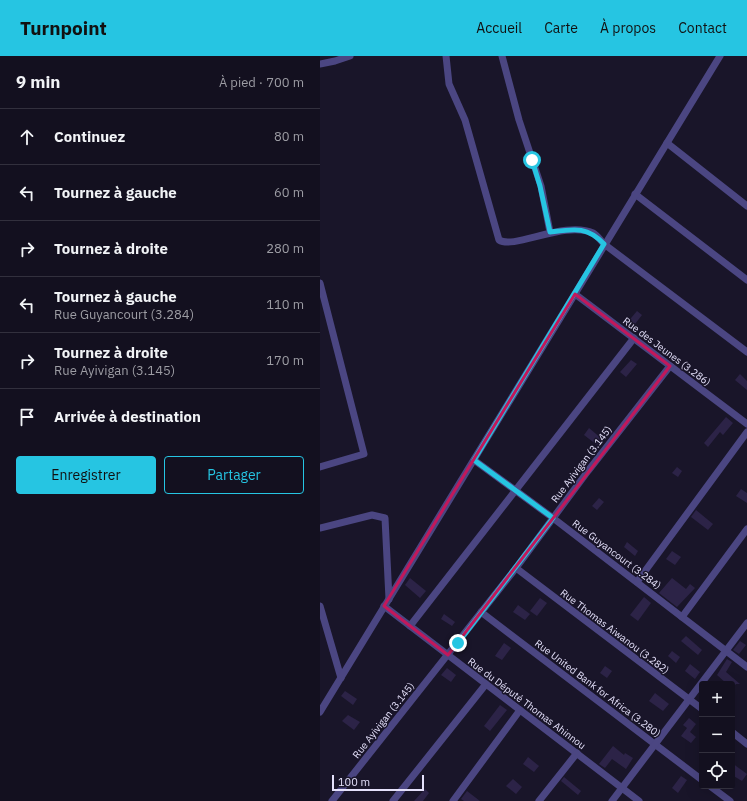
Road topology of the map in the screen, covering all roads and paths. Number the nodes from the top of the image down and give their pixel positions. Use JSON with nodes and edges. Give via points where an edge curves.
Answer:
{"nodes":[{"id":1,"x":350,"y":56,"type":"edge"},
{"id":2,"x":446,"y":56,"type":"edge"},
{"id":3,"x":502,"y":56,"type":"edge"},
{"id":4,"x":720,"y":56,"type":"edge"},
{"id":5,"x":320,"y":64,"type":"edge"},
{"id":6,"x":667,"y":143,"type":"junction"},
{"id":7,"x":635,"y":194,"type":"junction"},
{"id":8,"x":747,"y":206,"type":"edge"},
{"id":9,"x":550,"y":232,"type":"junction"},
{"id":10,"x":604,"y":244,"type":"junction"},
{"id":11,"x":747,"y":280,"type":"edge"},
{"id":12,"x":320,"y":284,"type":"edge"},
{"id":13,"x":575,"y":294,"type":"junction"},
{"id":14,"x":634,"y":338,"type":"junction"},
{"id":15,"x":747,"y":352,"type":"edge"},
{"id":16,"x":670,"y":366,"type":"junction"},
{"id":17,"x":747,"y":424,"type":"edge"},
{"id":18,"x":747,"y":432,"type":"edge"},
{"id":19,"x":474,"y":460,"type":"junction"},
{"id":20,"x":320,"y":467,"type":"edge"},
{"id":21,"x":516,"y":491,"type":"junction"},
{"id":22,"x":553,"y":518,"type":"junction"},
{"id":23,"x":320,"y":528,"type":"edge"},
{"id":24,"x":747,"y":529,"type":"edge"},
{"id":25,"x":516,"y":568,"type":"junction"},
{"id":26,"x":637,"y":582,"type":"junction"},
{"id":27,"x":389,"y":599,"type":"junction"},
{"id":28,"x":320,"y":606,"type":"edge"},
{"id":29,"x":384,"y":606,"type":"junction"},
{"id":30,"x":481,"y":612,"type":"junction"},
{"id":31,"x":682,"y":617,"type":"junction"},
{"id":32,"x":747,"y":623,"type":"edge"},
{"id":33,"x":410,"y":626,"type":"junction"},
{"id":34,"x":726,"y":651,"type":"junction"},
{"id":35,"x":448,"y":655,"type":"junction"},
{"id":36,"x":747,"y":666,"type":"edge"},
{"id":37,"x":341,"y":678,"type":"junction"},
{"id":38,"x":486,"y":684,"type":"junction"},
{"id":39,"x":689,"y":700,"type":"junction"},
{"id":40,"x":699,"y":707,"type":"edge"},
{"id":41,"x":520,"y":710,"type":"junction"},
{"id":42,"x":320,"y":712,"type":"edge"},
{"id":43,"x":735,"y":734,"type":"edge"},
{"id":44,"x":655,"y":744,"type":"junction"},
{"id":45,"x":747,"y":744,"type":"edge"},
{"id":46,"x":576,"y":753,"type":"junction"},
{"id":47,"x":699,"y":778,"type":"edge"},
{"id":48,"x":622,"y":788,"type":"junction"},
{"id":49,"x":714,"y":789,"type":"edge"},
{"id":50,"x":332,"y":801,"type":"edge"},
{"id":51,"x":393,"y":801,"type":"edge"},
{"id":52,"x":453,"y":801,"type":"edge"},
{"id":53,"x":540,"y":801,"type":"edge"},
{"id":54,"x":612,"y":801,"type":"edge"},
{"id":55,"x":639,"y":801,"type":"edge"},
{"id":56,"x":730,"y":801,"type":"edge"}],
"edges":[{"from":1,"to":5,"type":"street"},
{"from":2,"to":9,"type":"street","via":[[450,84],[465,120],[499,240],[511,243]]},
{"from":3,"to":9,"type":"street","via":[[540,186]]},
{"from":4,"to":6,"type":"street"},
{"from":6,"to":7,"type":"street"},
{"from":6,"to":8,"type":"street"},
{"from":7,"to":10,"type":"street"},
{"from":7,"to":11,"type":"street"},
{"from":9,"to":10,"type":"street","via":[[585,231],[595,234]]},
{"from":10,"to":13,"type":"street"},
{"from":10,"to":15,"type":"street"},
{"from":12,"to":20,"type":"street","via":[[364,454]]},
{"from":13,"to":14,"type":"street","name":"Rue des Jeunes (3.286)"},
{"from":13,"to":19,"type":"street"},
{"from":14,"to":16,"type":"street","name":"Rue des Jeunes (3.286)"},
{"from":14,"to":21,"type":"street"},
{"from":16,"to":17,"type":"street","name":"Rue des Jeunes (3.286)"},
{"from":16,"to":22,"type":"street","name":"Rue Ayivigan (3.145)"},
{"from":18,"to":26,"type":"street"},
{"from":19,"to":21,"type":"street","name":"Rue Guyancourt (3.284)"},
{"from":19,"to":27,"type":"street"},
{"from":21,"to":22,"type":"street","name":"Rue Guyancourt (3.284)"},
{"from":21,"to":33,"type":"street"},
{"from":22,"to":25,"type":"street","name":"Rue Ayivigan (3.145)"},
{"from":22,"to":26,"type":"street","name":"Rue Guyancourt (3.284)"},
{"from":23,"to":27,"type":"street","via":[[372,515],[385,518]]},
{"from":24,"to":31,"type":"street"},
{"from":25,"to":30,"type":"street","name":"Rue Ayivigan (3.145)"},
{"from":25,"to":39,"type":"street","name":"Rue Thomas Aiwanou (3.282)"},
{"from":26,"to":31,"type":"street","name":"Rue Guyancourt (3.284)"},
{"from":27,"to":29,"type":"street"},
{"from":28,"to":37,"type":"street"},
{"from":29,"to":33,"type":"street","name":"Rue du Député Thomas Ahinnou"},
{"from":29,"to":37,"type":"street"},
{"from":30,"to":35,"type":"street","name":"Rue Ayivigan (3.145)"},
{"from":30,"to":44,"type":"street","name":"Rue United Bank for Africa (3.280)"},
{"from":31,"to":34,"type":"street","name":"Rue Guyancourt (3.284)"},
{"from":32,"to":34,"type":"street"},
{"from":33,"to":35,"type":"street","name":"Rue du Député Thomas Ahinnou"},
{"from":34,"to":36,"type":"street","name":"Rue Guyancourt (3.284)"},
{"from":34,"to":39,"type":"street"},
{"from":35,"to":38,"type":"street","name":"Rue du Député Thomas Ahinnou"},
{"from":35,"to":50,"type":"street","name":"Rue Ayivigan (3.145)"},
{"from":37,"to":42,"type":"street"},
{"from":38,"to":41,"type":"street","name":"Rue du Député Thomas Ahinnou"},
{"from":38,"to":51,"type":"street"},
{"from":39,"to":40,"type":"street","name":"Rue Thomas Aiwanou (3.282)"},
{"from":39,"to":44,"type":"street"},
{"from":41,"to":46,"type":"street","name":"Rue du Député Thomas Ahinnou"},
{"from":41,"to":52,"type":"street"},
{"from":43,"to":45,"type":"street"},
{"from":44,"to":47,"type":"street","name":"Rue United Bank for Africa (3.280)"},
{"from":44,"to":48,"type":"street"},
{"from":46,"to":48,"type":"street","name":"Rue du Député Thomas Ahinnou"},
{"from":46,"to":53,"type":"street"},
{"from":48,"to":54,"type":"street"},
{"from":48,"to":55,"type":"street","name":"Rue du Député Thomas Ahinnou"},
{"from":49,"to":56,"type":"street"}]}
